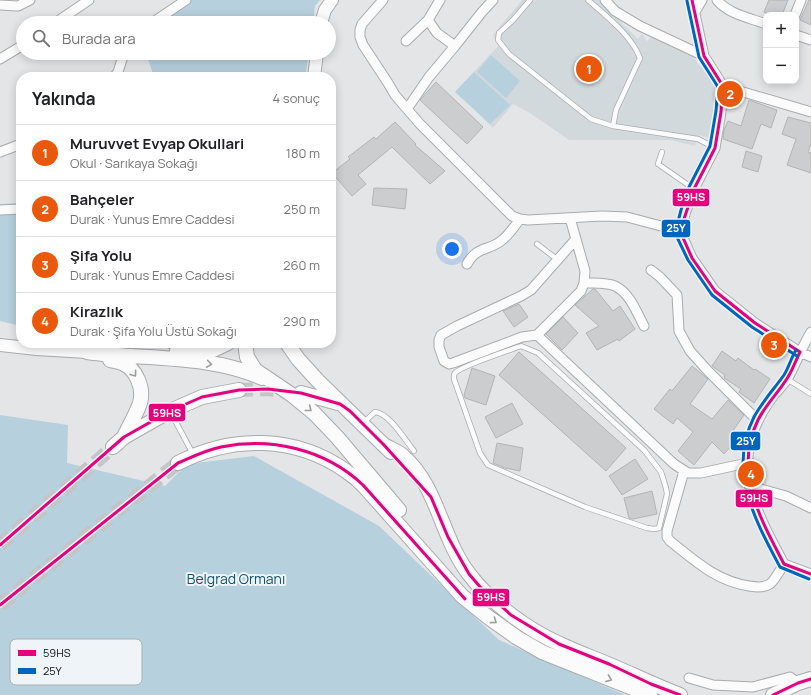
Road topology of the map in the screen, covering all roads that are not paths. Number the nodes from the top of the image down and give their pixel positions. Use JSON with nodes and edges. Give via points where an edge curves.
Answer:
{"nodes":[{"id":1,"x":30,"y":0,"type":"edge"},
{"id":2,"x":89,"y":0,"type":"edge"},
{"id":3,"x":186,"y":0,"type":"edge"},
{"id":4,"x":332,"y":0,"type":"edge"},
{"id":5,"x":383,"y":0,"type":"edge"},
{"id":6,"x":440,"y":0,"type":"edge"},
{"id":7,"x":493,"y":0,"type":"edge"},
{"id":8,"x":530,"y":0,"type":"edge"},
{"id":9,"x":588,"y":0,"type":"edge"},
{"id":10,"x":605,"y":0,"type":"edge"},
{"id":11,"x":692,"y":0,"type":"edge"},
{"id":12,"x":702,"y":0,"type":"edge"},
{"id":13,"x":717,"y":0,"type":"edge"},
{"id":14,"x":801,"y":0,"type":"edge"},
{"id":15,"x":0,"y":5,"type":"edge"},
{"id":16,"x":695,"y":12,"type":"junction"},
{"id":17,"x":796,"y":12,"type":"edge"},
{"id":18,"x":65,"y":16,"type":"edge"},
{"id":19,"x":162,"y":16,"type":"edge"},
{"id":20,"x":323,"y":16,"type":"edge"},
{"id":21,"x":428,"y":20,"type":"junction"},
{"id":22,"x":763,"y":23,"type":"edge"},
{"id":23,"x":799,"y":36,"type":"edge"},
{"id":24,"x":811,"y":40,"type":"edge"},
{"id":25,"x":406,"y":41,"type":"dead end"},
{"id":26,"x":455,"y":46,"type":"junction"},
{"id":27,"x":16,"y":49,"type":"edge"},
{"id":28,"x":704,"y":56,"type":"junction"},
{"id":29,"x":0,"y":59,"type":"edge"},
{"id":30,"x":122,"y":60,"type":"edge"},
{"id":31,"x":316,"y":60,"type":"edge"},
{"id":32,"x":118,"y":72,"type":"edge"},
{"id":33,"x":315,"y":72,"type":"edge"},
{"id":34,"x":723,"y":86,"type":"junction"},
{"id":35,"x":407,"y":109,"type":"junction"},
{"id":36,"x":811,"y":112,"type":"edge"},
{"id":37,"x":613,"y":126,"type":"junction"},
{"id":38,"x":16,"y":146,"type":"edge"},
{"id":39,"x":715,"y":148,"type":"junction"},
{"id":40,"x":0,"y":152,"type":"edge"},
{"id":41,"x":662,"y":152,"type":"dead end"},
{"id":42,"x":694,"y":189,"type":"junction"},
{"id":43,"x":16,"y":209,"type":"edge"},
{"id":44,"x":0,"y":210,"type":"edge"},
{"id":45,"x":570,"y":218,"type":"junction"},
{"id":46,"x":520,"y":219,"type":"junction"},
{"id":47,"x":680,"y":231,"type":"junction"},
{"id":48,"x":576,"y":239,"type":"junction"},
{"id":49,"x":537,"y":244,"type":"dead end"},
{"id":50,"x":558,"y":260,"type":"junction"},
{"id":51,"x":467,"y":264,"type":"dead end"},
{"id":52,"x":651,"y":270,"type":"dead end"},
{"id":53,"x":584,"y":283,"type":"junction"},
{"id":54,"x":644,"y":326,"type":"dead end"},
{"id":55,"x":811,"y":332,"type":"edge"},
{"id":56,"x":538,"y":335,"type":"junction"},
{"id":57,"x":0,"y":345,"type":"edge"},
{"id":58,"x":16,"y":347,"type":"edge"},
{"id":59,"x":22,"y":348,"type":"edge"},
{"id":60,"x":178,"y":348,"type":"edge"},
{"id":61,"x":217,"y":348,"type":"edge"},
{"id":62,"x":246,"y":348,"type":"edge"},
{"id":63,"x":290,"y":348,"type":"edge"},
{"id":64,"x":87,"y":352,"type":"junction"},
{"id":65,"x":184,"y":352,"type":"junction"},
{"id":66,"x":800,"y":352,"type":"junction"},
{"id":67,"x":811,"y":357,"type":"edge"},
{"id":68,"x":787,"y":379,"type":"junction"},
{"id":69,"x":278,"y":385,"type":"junction"},
{"id":70,"x":239,"y":390,"type":"tunnel mouth"},
{"id":71,"x":597,"y":392,"type":"junction"},
{"id":72,"x":301,"y":393,"type":"tunnel mouth"},
{"id":73,"x":811,"y":394,"type":"edge"},
{"id":74,"x":589,"y":400,"type":"junction"},
{"id":75,"x":340,"y":404,"type":"junction"},
{"id":76,"x":170,"y":411,"type":"junction"},
{"id":77,"x":758,"y":420,"type":"junction"},
{"id":78,"x":362,"y":424,"type":"junction"},
{"id":79,"x":124,"y":437,"type":"junction"},
{"id":80,"x":113,"y":447,"type":"tunnel mouth"},
{"id":81,"x":414,"y":451,"type":"dead end"},
{"id":82,"x":193,"y":455,"type":"junction"},
{"id":83,"x":178,"y":463,"type":"tunnel mouth"},
{"id":84,"x":747,"y":463,"type":"junction"},
{"id":85,"x":684,"y":471,"type":"junction"},
{"id":86,"x":750,"y":486,"type":"junction"},
{"id":87,"x":811,"y":508,"type":"edge"},
{"id":88,"x":429,"y":558,"type":"junction"},
{"id":89,"x":784,"y":564,"type":"junction"},
{"id":90,"x":811,"y":574,"type":"edge"},
{"id":91,"x":689,"y":678,"type":"dead end"},
{"id":92,"x":804,"y":681,"type":"edge"},
{"id":93,"x":650,"y":695,"type":"edge"},
{"id":94,"x":680,"y":695,"type":"edge"},
{"id":95,"x":773,"y":695,"type":"edge"}],
"edges":[{"from":1,"to":15,"type":"street","via":[[18,6]]},
{"from":2,"to":18,"type":"street"},
{"from":3,"to":19,"type":"street"},
{"from":4,"to":20,"type":"street"},
{"from":5,"to":35,"type":"street","via":[[362,24],[360,37],[395,95]]},
{"from":6,"to":21,"type":"street"},
{"from":7,"to":26,"type":"street"},
{"from":8,"to":37,"type":"lane","via":[[498,33],[498,40],[510,54],[591,120]]},
{"from":9,"to":37,"type":"lane","via":[[620,30],[636,48],[640,58],[616,110]]},
{"from":10,"to":28,"type":"street","via":[[615,11],[640,26]]},
{"from":11,"to":16,"type":"street"},
{"from":12,"to":16,"type":"street"},
{"from":13,"to":22,"type":"street","via":[[736,13]]},
{"from":14,"to":17,"type":"street"},
{"from":16,"to":28,"type":"street"},
{"from":21,"to":25,"type":"street"},
{"from":21,"to":26,"type":"street","via":[[437,33]]},
{"from":23,"to":24,"type":"street"},
{"from":26,"to":35,"type":"street"},
{"from":27,"to":29,"type":"street"},
{"from":28,"to":34,"type":"street"},
{"from":30,"to":32,"type":"street"},
{"from":31,"to":33,"type":"street"},
{"from":34,"to":36,"type":"street"},
{"from":34,"to":39,"type":"street"},
{"from":35,"to":46,"type":"street","via":[[512,216]]},
{"from":37,"to":39,"type":"lane","via":[[698,139]]},
{"from":38,"to":40,"type":"street"},
{"from":39,"to":42,"type":"street"},
{"from":41,"to":42,"type":"lane","via":[[658,164]]},
{"from":42,"to":47,"type":"street"},
{"from":43,"to":44,"type":"street"},
{"from":45,"to":46,"type":"street"},
{"from":45,"to":47,"type":"street","via":[[627,217]]},
{"from":45,"to":48,"type":"street"},
{"from":46,"to":51,"type":"street","via":[[501,242],[482,249]]},
{"from":47,"to":66,"type":"street","via":[[692,258],[715,291],[755,324]]},
{"from":48,"to":50,"type":"street"},
{"from":48,"to":53,"type":"street","via":[[585,271]]},
{"from":49,"to":50,"type":"lane"},
{"from":50,"to":56,"type":"street","via":[[531,290],[441,335],[439,347],[444,361],[453,364],[522,337]]},
{"from":52,"to":77,"type":"street","via":[[676,295],[679,331],[690,351]]},
{"from":53,"to":54,"type":"street","via":[[614,285],[620,289],[628,297]]},
{"from":53,"to":56,"type":"street","via":[[581,290]]},
{"from":55,"to":66,"type":"street"},
{"from":56,"to":71,"type":"street"},
{"from":57,"to":58,"type":"street"},
{"from":59,"to":64,"type":"street"},
{"from":60,"to":65,"type":"street"},
{"from":61,"to":65,"type":"main road","via":[[208,352]]},
{"from":62,"to":69,"type":"main road","via":[[251,365]]},
{"from":63,"to":75,"type":"main road"},
{"from":64,"to":65,"type":"main road","via":[[118,349]]},
{"from":64,"to":69,"type":"main road","one_way":true,"via":[[210,363],[248,372]]},
{"from":64,"to":79,"type":"main road","one_way":true,"via":[[123,363],[134,372],[139,382],[140,403]]},
{"from":66,"to":67,"type":"street"},
{"from":66,"to":68,"type":"street"},
{"from":68,"to":73,"type":"lane"},
{"from":68,"to":77,"type":"street"},
{"from":69,"to":88,"type":"main road","one_way":true,"via":[[314,414],[337,437],[414,529]]},
{"from":70,"to":76,"type":"main road","via":[[202,397]]},
{"from":71,"to":74,"type":"lane"},
{"from":71,"to":85,"type":"street"},
{"from":72,"to":75,"type":"main road"},
{"from":74,"to":74,"type":"lane","via":[[644,450],[661,472],[667,494],[659,528],[647,528],[585,507],[488,465],[480,453],[454,376],[465,367],[521,346],[538,353]]},
{"from":75,"to":78,"type":"main road"},
{"from":76,"to":79,"type":"main road"},
{"from":76,"to":82,"type":"lane"},
{"from":77,"to":84,"type":"street","via":[[750,439]]},
{"from":78,"to":81,"type":"lane","via":[[375,412],[379,412],[386,416]]},
{"from":78,"to":94,"type":"main road","via":[[431,497],[463,565],[480,588],[511,615],[559,644]]},
{"from":79,"to":80,"type":"main road"},
{"from":82,"to":83,"type":"main road"},
{"from":82,"to":88,"type":"main road","via":[[240,443],[272,443],[308,452],[346,471],[363,484]]},
{"from":84,"to":85,"type":"street","via":[[702,473]]},
{"from":84,"to":86,"type":"street"},
{"from":85,"to":89,"type":"street","via":[[667,531],[670,540],[702,566],[728,582],[765,586],[771,583]]},
{"from":86,"to":87,"type":"street","via":[[786,496]]},
{"from":86,"to":89,"type":"street","via":[[759,516]]},
{"from":88,"to":93,"type":"main road","one_way":true,"via":[[462,596],[516,637],[542,652]]},
{"from":89,"to":90,"type":"street"},
{"from":91,"to":92,"type":"street","via":[[713,685],[754,688],[790,677]]},
{"from":92,"to":95,"type":"main road"}]}
